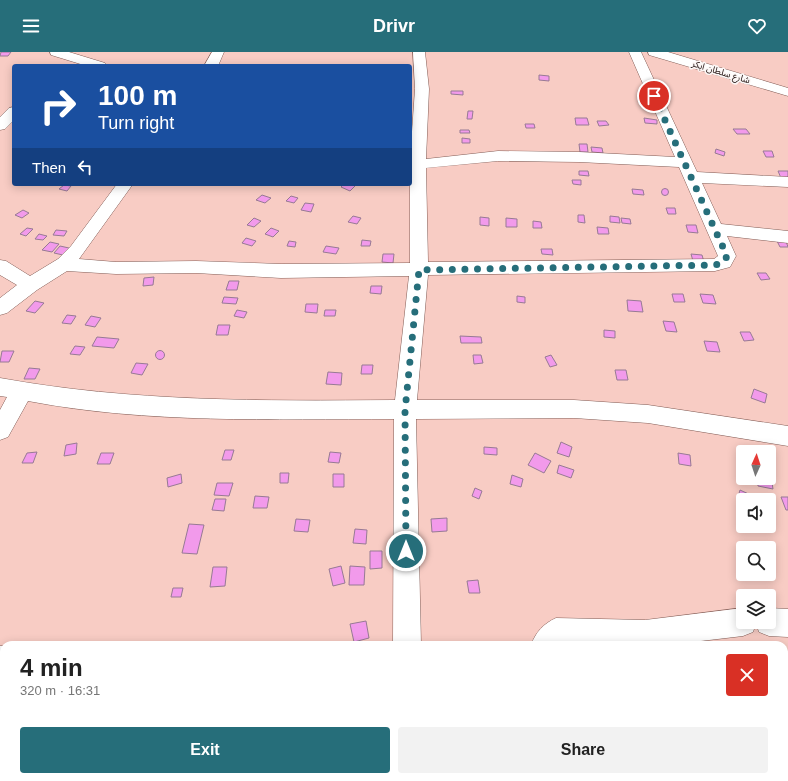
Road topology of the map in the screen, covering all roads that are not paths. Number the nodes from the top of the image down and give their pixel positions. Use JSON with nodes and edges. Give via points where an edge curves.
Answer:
{"nodes":[{"id":1,"x":56,"y":52,"type":"edge"},
{"id":2,"x":218,"y":52,"type":"edge"},
{"id":3,"x":419,"y":52,"type":"edge"},
{"id":4,"x":636,"y":52,"type":"edge"},
{"id":5,"x":654,"y":52,"type":"edge"},
{"id":6,"x":105,"y":53,"type":"edge"},
{"id":7,"x":80,"y":61,"type":"junction"},
{"id":8,"x":72,"y":64,"type":"edge"},
{"id":9,"x":92,"y":64,"type":"edge"},
{"id":10,"x":212,"y":64,"type":"edge"},
{"id":11,"x":788,"y":92,"type":"edge"},
{"id":12,"x":12,"y":113,"type":"edge"},
{"id":13,"x":0,"y":126,"type":"edge"},
{"id":14,"x":683,"y":162,"type":"junction"},
{"id":15,"x":414,"y":165,"type":"edge"},
{"id":16,"x":690,"y":177,"type":"junction"},
{"id":17,"x":788,"y":182,"type":"edge"},
{"id":18,"x":123,"y":186,"type":"edge"},
{"id":19,"x":716,"y":228,"type":"junction"},
{"id":20,"x":788,"y":237,"type":"edge"},
{"id":21,"x":64,"y":264,"type":"junction"},
{"id":22,"x":0,"y":266,"type":"edge"},
{"id":23,"x":419,"y":270,"type":"junction"},
{"id":24,"x":30,"y":285,"type":"junction"},
{"id":25,"x":0,"y":308,"type":"edge"},
{"id":26,"x":0,"y":387,"type":"edge"},
{"id":27,"x":21,"y":393,"type":"junction"},
{"id":28,"x":405,"y":411,"type":"junction"},
{"id":29,"x":0,"y":430,"type":"edge"},
{"id":30,"x":788,"y":436,"type":"edge"},
{"id":31,"x":776,"y":622,"type":"edge"},
{"id":32,"x":736,"y":623,"type":"edge"},
{"id":33,"x":788,"y":623,"type":"edge"},
{"id":34,"x":407,"y":641,"type":"edge"},
{"id":35,"x":548,"y":641,"type":"edge"}],
"edges":[{"from":1,"to":7,"type":"main road"},
{"from":2,"to":10,"type":"main road"},
{"from":3,"to":15,"type":"main road","via":[[422,89]]},
{"from":4,"to":14,"type":"main road"},
{"from":5,"to":11,"type":"main road","name":"شارع سلطان ابكر"},
{"from":6,"to":7,"type":"main road"},
{"from":7,"to":8,"type":"main road"},
{"from":7,"to":9,"type":"main road"},
{"from":12,"to":13,"type":"main road"},
{"from":14,"to":15,"type":"main road","via":[[498,156]]},
{"from":14,"to":16,"type":"main road"},
{"from":15,"to":23,"type":"main road"},
{"from":16,"to":17,"type":"main road"},
{"from":16,"to":19,"type":"main road"},
{"from":18,"to":21,"type":"main road"},
{"from":19,"to":20,"type":"main road"},
{"from":19,"to":23,"type":"main road","via":[[727,256],[724,262],[715,265]]},
{"from":21,"to":23,"type":"main road","via":[[116,268],[196,266],[281,271]]},
{"from":21,"to":24,"type":"main road"},
{"from":22,"to":24,"type":"main road"},
{"from":23,"to":28,"type":"main road"},
{"from":24,"to":25,"type":"main road"},
{"from":26,"to":27,"type":"main road"},
{"from":27,"to":28,"type":"main road","via":[[136,405],[244,410]]},
{"from":27,"to":29,"type":"main road"},
{"from":28,"to":30,"type":"main road","via":[[574,409],[634,413]]},
{"from":28,"to":34,"type":"main road"},
{"from":31,"to":33,"type":"main road"},
{"from":32,"to":35,"type":"main road","via":[[645,634],[556,632]]}]}
